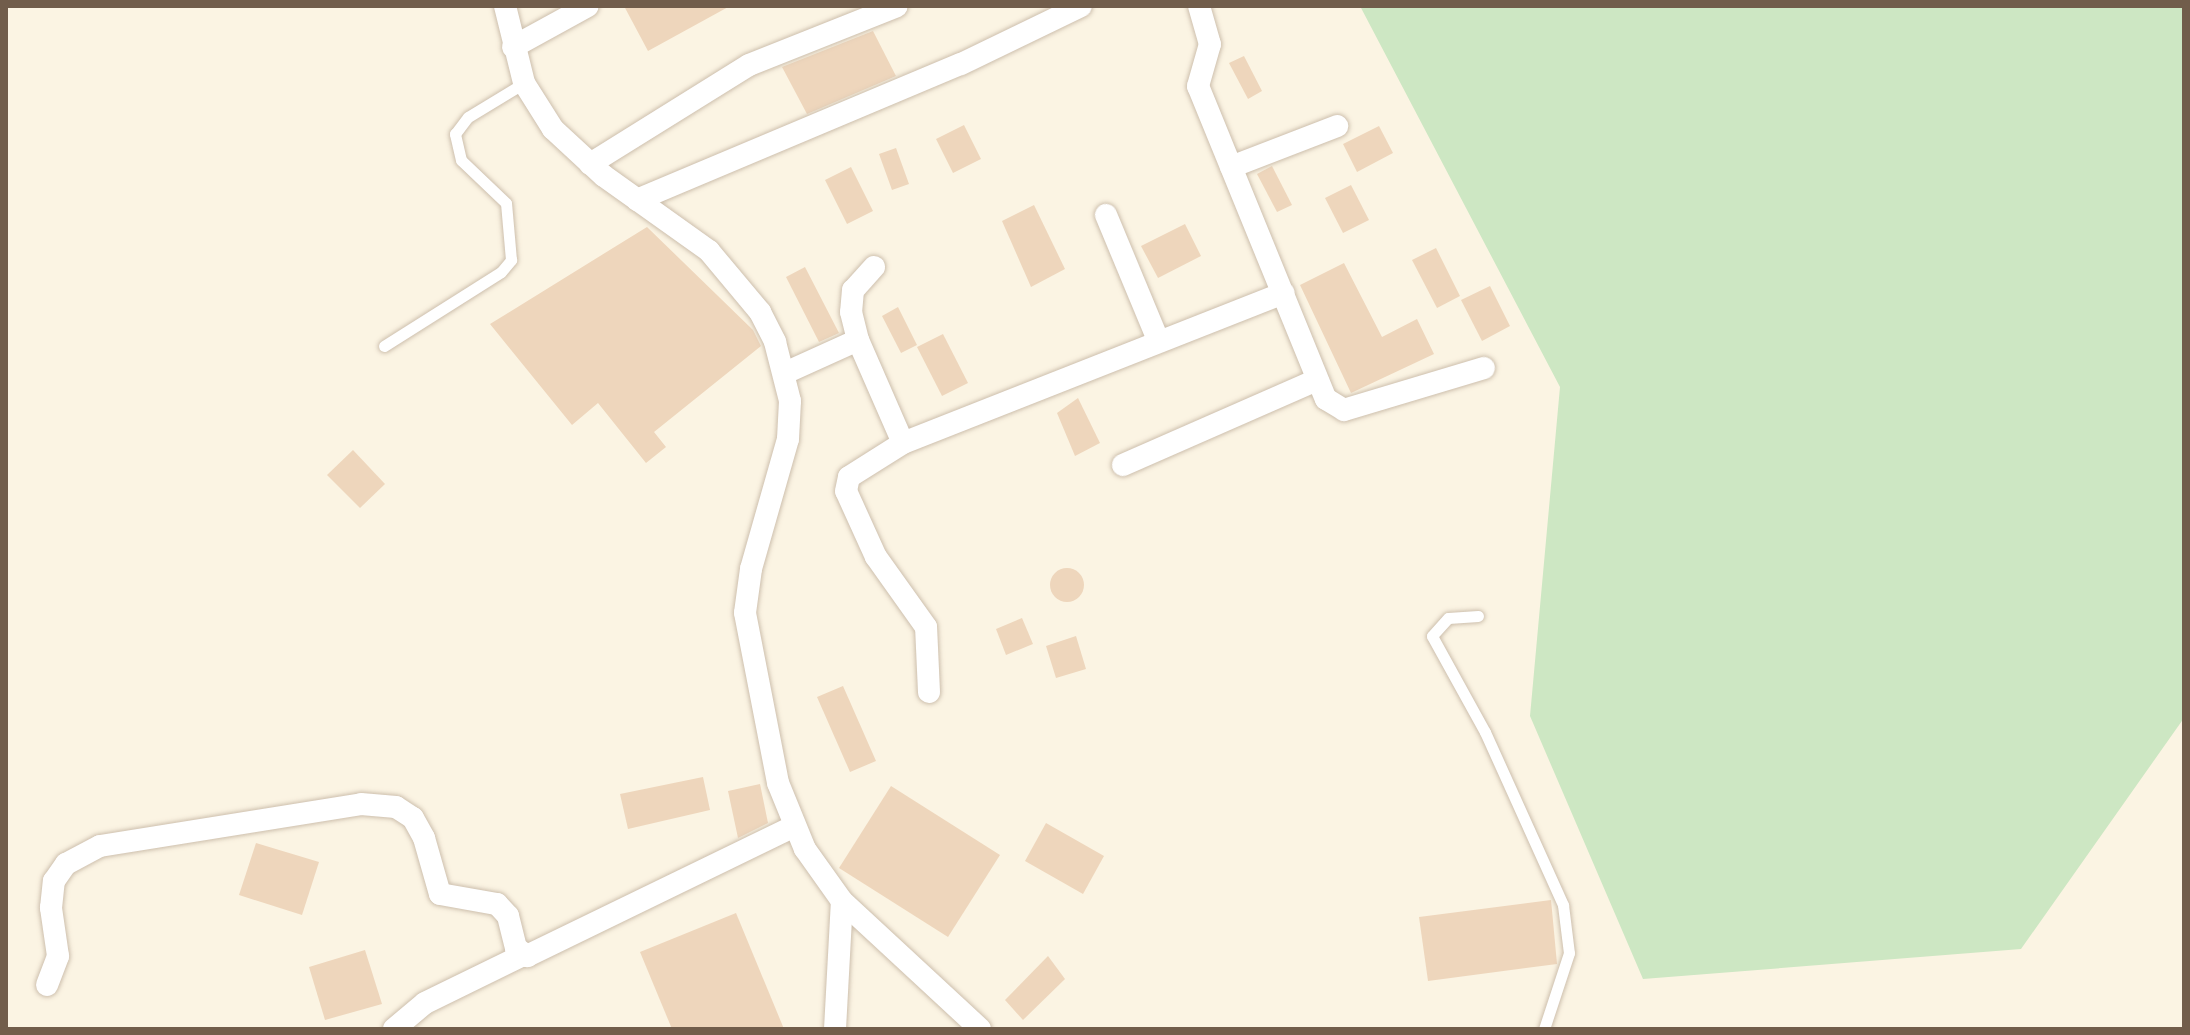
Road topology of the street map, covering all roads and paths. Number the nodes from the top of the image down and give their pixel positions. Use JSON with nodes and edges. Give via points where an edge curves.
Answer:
{"nodes":[{"id":1,"x":505,"y":6,"type":"edge"},
{"id":2,"x":588,"y":6,"type":"edge"},
{"id":3,"x":897,"y":6,"type":"edge"},
{"id":4,"x":1081,"y":6,"type":"edge"},
{"id":5,"x":1199,"y":6,"type":"edge"},
{"id":6,"x":513,"y":47,"type":"junction"},
{"id":7,"x":524,"y":83,"type":"junction"},
{"id":8,"x":1337,"y":126,"type":"dead end"},
{"id":9,"x":590,"y":164,"type":"junction"},
{"id":10,"x":1231,"y":167,"type":"junction"},
{"id":11,"x":637,"y":200,"type":"junction"},
{"id":12,"x":1106,"y":215,"type":"dead end"},
{"id":13,"x":874,"y":267,"type":"dead end"},
{"id":14,"x":1283,"y":293,"type":"junction"},
{"id":15,"x":858,"y":340,"type":"junction"},
{"id":16,"x":1158,"y":340,"type":"junction"},
{"id":17,"x":384,"y":346,"type":"dead end"},
{"id":18,"x":1484,"y":368,"type":"dead end"},
{"id":19,"x":785,"y":373,"type":"junction"},
{"id":20,"x":1317,"y":380,"type":"junction"},
{"id":21,"x":903,"y":443,"type":"junction"},
{"id":22,"x":1123,"y":465,"type":"dead end"},
{"id":23,"x":1478,"y":616,"type":"dead end"},
{"id":24,"x":929,"y":692,"type":"dead end"},
{"id":25,"x":793,"y":827,"type":"junction"},
{"id":26,"x":842,"y":901,"type":"junction"},
{"id":27,"x":523,"y":955,"type":"junction"},
{"id":28,"x":47,"y":985,"type":"dead end"},
{"id":29,"x":394,"y":1029,"type":"edge"},
{"id":30,"x":835,"y":1029,"type":"edge"},
{"id":31,"x":980,"y":1029,"type":"edge"},
{"id":32,"x":1544,"y":1029,"type":"edge"}],
"edges":[{"from":1,"to":6,"type":"street"},
{"from":2,"to":6,"type":"street"},
{"from":3,"to":9,"type":"street","via":[[749,65]]},
{"from":4,"to":11,"type":"street","via":[[961,64]]},
{"from":5,"to":10,"type":"street","via":[[1210,44],[1197,81]]},
{"from":6,"to":7,"type":"street"},
{"from":7,"to":9,"type":"street","via":[[553,129]]},
{"from":7,"to":17,"type":"lane","via":[[468,117],[455,134],[461,160],[506,203],[511,260]]},
{"from":8,"to":10,"type":"street"},
{"from":9,"to":11,"type":"street"},
{"from":10,"to":14,"type":"street"},
{"from":11,"to":19,"type":"street","via":[[709,251],[742,286],[760,312]]},
{"from":12,"to":16,"type":"street"},
{"from":13,"to":15,"type":"street","via":[[853,290]]},
{"from":14,"to":16,"type":"street"},
{"from":14,"to":20,"type":"street"},
{"from":15,"to":19,"type":"street"},
{"from":15,"to":21,"type":"street"},
{"from":16,"to":21,"type":"street"},
{"from":18,"to":20,"type":"street","via":[[1344,410],[1332,405]]},
{"from":19,"to":25,"type":"street","via":[[788,439],[751,569],[745,613],[778,783]]},
{"from":20,"to":22,"type":"street"},
{"from":21,"to":24,"type":"street","via":[[857,470],[846,481],[846,491],[876,557],[926,627]]},
{"from":23,"to":32,"type":"lane","via":[[1448,618],[1432,636],[1485,732],[1563,905],[1569,953]]},
{"from":25,"to":26,"type":"street"},
{"from":25,"to":27,"type":"street","via":[[545,951]]},
{"from":26,"to":30,"type":"street"},
{"from":26,"to":31,"type":"street"},
{"from":27,"to":28,"type":"street","via":[[514,945],[508,916],[497,904],[440,894],[424,838],[406,811],[361,804],[84,851],[66,864],[52,888],[58,956]]},
{"from":27,"to":29,"type":"street","via":[[425,1003]]}]}
